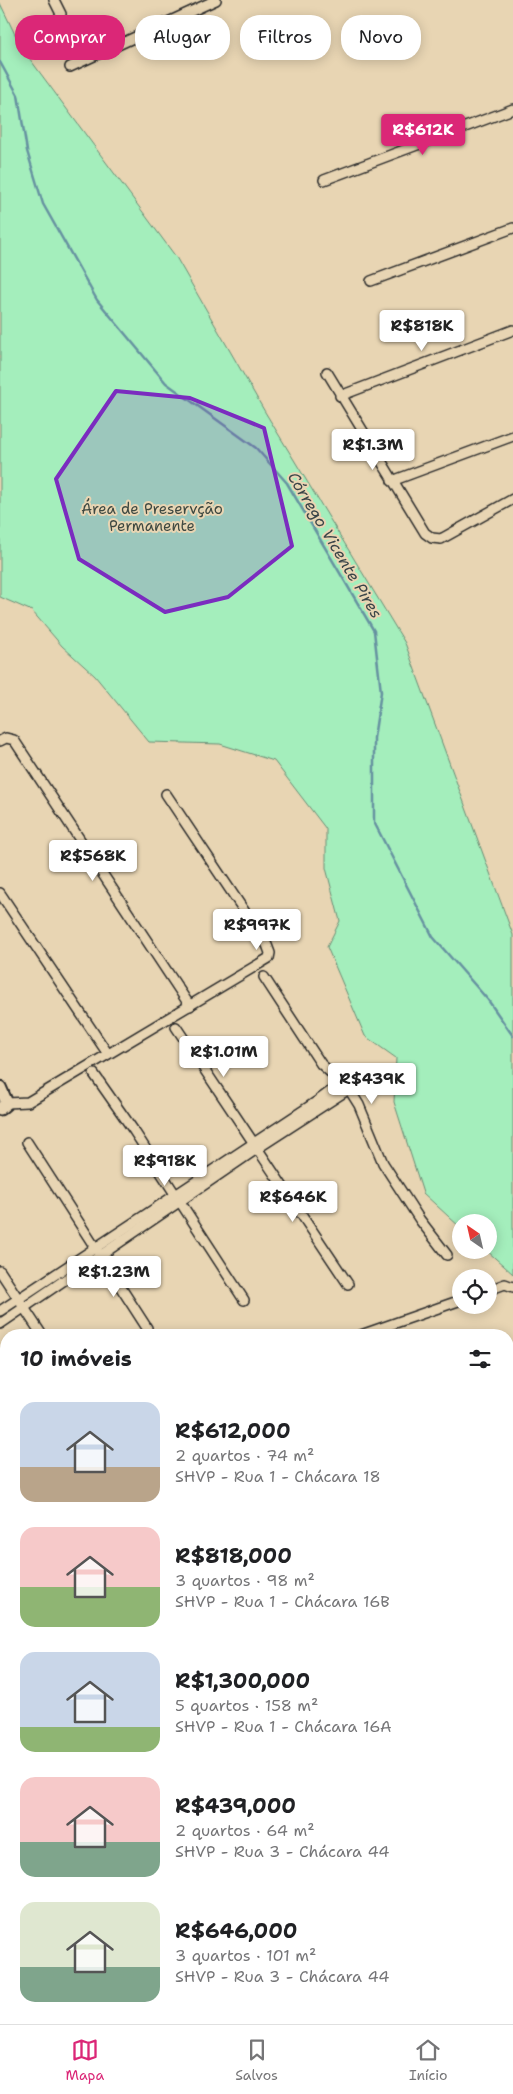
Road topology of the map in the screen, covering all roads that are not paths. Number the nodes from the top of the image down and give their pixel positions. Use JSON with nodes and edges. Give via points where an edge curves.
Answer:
{"nodes":[{"id":1,"x":54,"y":0,"type":"edge"},
{"id":2,"x":216,"y":0,"type":"edge"},
{"id":3,"x":61,"y":14,"type":"dead end"},
{"id":4,"x":70,"y":67,"type":"dead end"},
{"id":5,"x":513,"y":109,"type":"edge"},
{"id":6,"x":324,"y":180,"type":"dead end"},
{"id":7,"x":513,"y":228,"type":"edge"},
{"id":8,"x":371,"y":281,"type":"dead end"},
{"id":9,"x":513,"y":330,"type":"edge"},
{"id":10,"x":327,"y":372,"type":"dead end"},
{"id":11,"x":340,"y":396,"type":"junction"},
{"id":12,"x":513,"y":436,"type":"edge"},
{"id":13,"x":392,"y":480,"type":"junction"},
{"id":14,"x":513,"y":499,"type":"edge"},
{"id":15,"x":0,"y":741,"type":"edge"},
{"id":16,"x":166,"y":794,"type":"dead end"},
{"id":17,"x":0,"y":893,"type":"edge"},
{"id":18,"x":264,"y":977,"type":"dead end"},
{"id":19,"x":190,"y":1006,"type":"junction"},
{"id":20,"x":176,"y":1027,"type":"dead end"},
{"id":21,"x":108,"y":1054,"type":"junction"},
{"id":22,"x":94,"y":1074,"type":"dead end"},
{"id":23,"x":346,"y":1086,"type":"junction"},
{"id":24,"x":0,"y":1087,"type":"edge"},
{"id":25,"x":3,"y":1106,"type":"edge"},
{"id":26,"x":27,"y":1142,"type":"dead end"},
{"id":27,"x":256,"y":1145,"type":"junction"},
{"id":28,"x":177,"y":1198,"type":"junction"},
{"id":29,"x":99,"y":1251,"type":"junction"},
{"id":30,"x":447,"y":1255,"type":"dead end"},
{"id":31,"x":0,"y":1271,"type":"edge"},
{"id":32,"x":348,"y":1284,"type":"dead end"},
{"id":33,"x":497,"y":1287,"type":"edge"},
{"id":34,"x":513,"y":1287,"type":"edge"},
{"id":35,"x":244,"y":1300,"type":"dead end"},
{"id":36,"x":21,"y":1303,"type":"junction"},
{"id":37,"x":452,"y":1303,"type":"edge"},
{"id":38,"x":0,"y":1311,"type":"edge"},
{"id":39,"x":1,"y":1321,"type":"edge"},
{"id":40,"x":147,"y":1328,"type":"dead end"},
{"id":41,"x":38,"y":1329,"type":"edge"},
{"id":42,"x":378,"y":1329,"type":"edge"}],
"edges":[{"from":1,"to":3,"type":"street"},
{"from":2,"to":4,"type":"street"},
{"from":5,"to":6,"type":"street"},
{"from":7,"to":8,"type":"street"},
{"from":9,"to":11,"type":"street"},
{"from":10,"to":11,"type":"street"},
{"from":11,"to":13,"type":"street"},
{"from":12,"to":13,"type":"street"},
{"from":13,"to":14,"type":"street","via":[[425,533],[432,538],[441,539]]},
{"from":15,"to":19,"type":"street","via":[[6,738],[14,740]]},
{"from":16,"to":19,"type":"street","via":[[270,953],[265,962]]},
{"from":17,"to":21,"type":"street"},
{"from":18,"to":23,"type":"street","via":[[321,1064]]},
{"from":19,"to":21,"type":"street"},
{"from":20,"to":27,"type":"street"},
{"from":21,"to":25,"type":"street","via":[[28,1102]]},
{"from":22,"to":28,"type":"street"},
{"from":23,"to":27,"type":"street"},
{"from":23,"to":30,"type":"street","via":[[359,1105],[383,1162]]},
{"from":24,"to":25,"type":"street"},
{"from":26,"to":29,"type":"street"},
{"from":27,"to":28,"type":"street"},
{"from":27,"to":32,"type":"street"},
{"from":28,"to":29,"type":"street"},
{"from":28,"to":35,"type":"street"},
{"from":29,"to":36,"type":"street"},
{"from":29,"to":40,"type":"street"},
{"from":31,"to":36,"type":"street"},
{"from":33,"to":34,"type":"street","via":[[505,1284]]},
{"from":36,"to":38,"type":"street"},
{"from":36,"to":39,"type":"street"},
{"from":36,"to":41,"type":"street"},
{"from":37,"to":42,"type":"street"}]}
